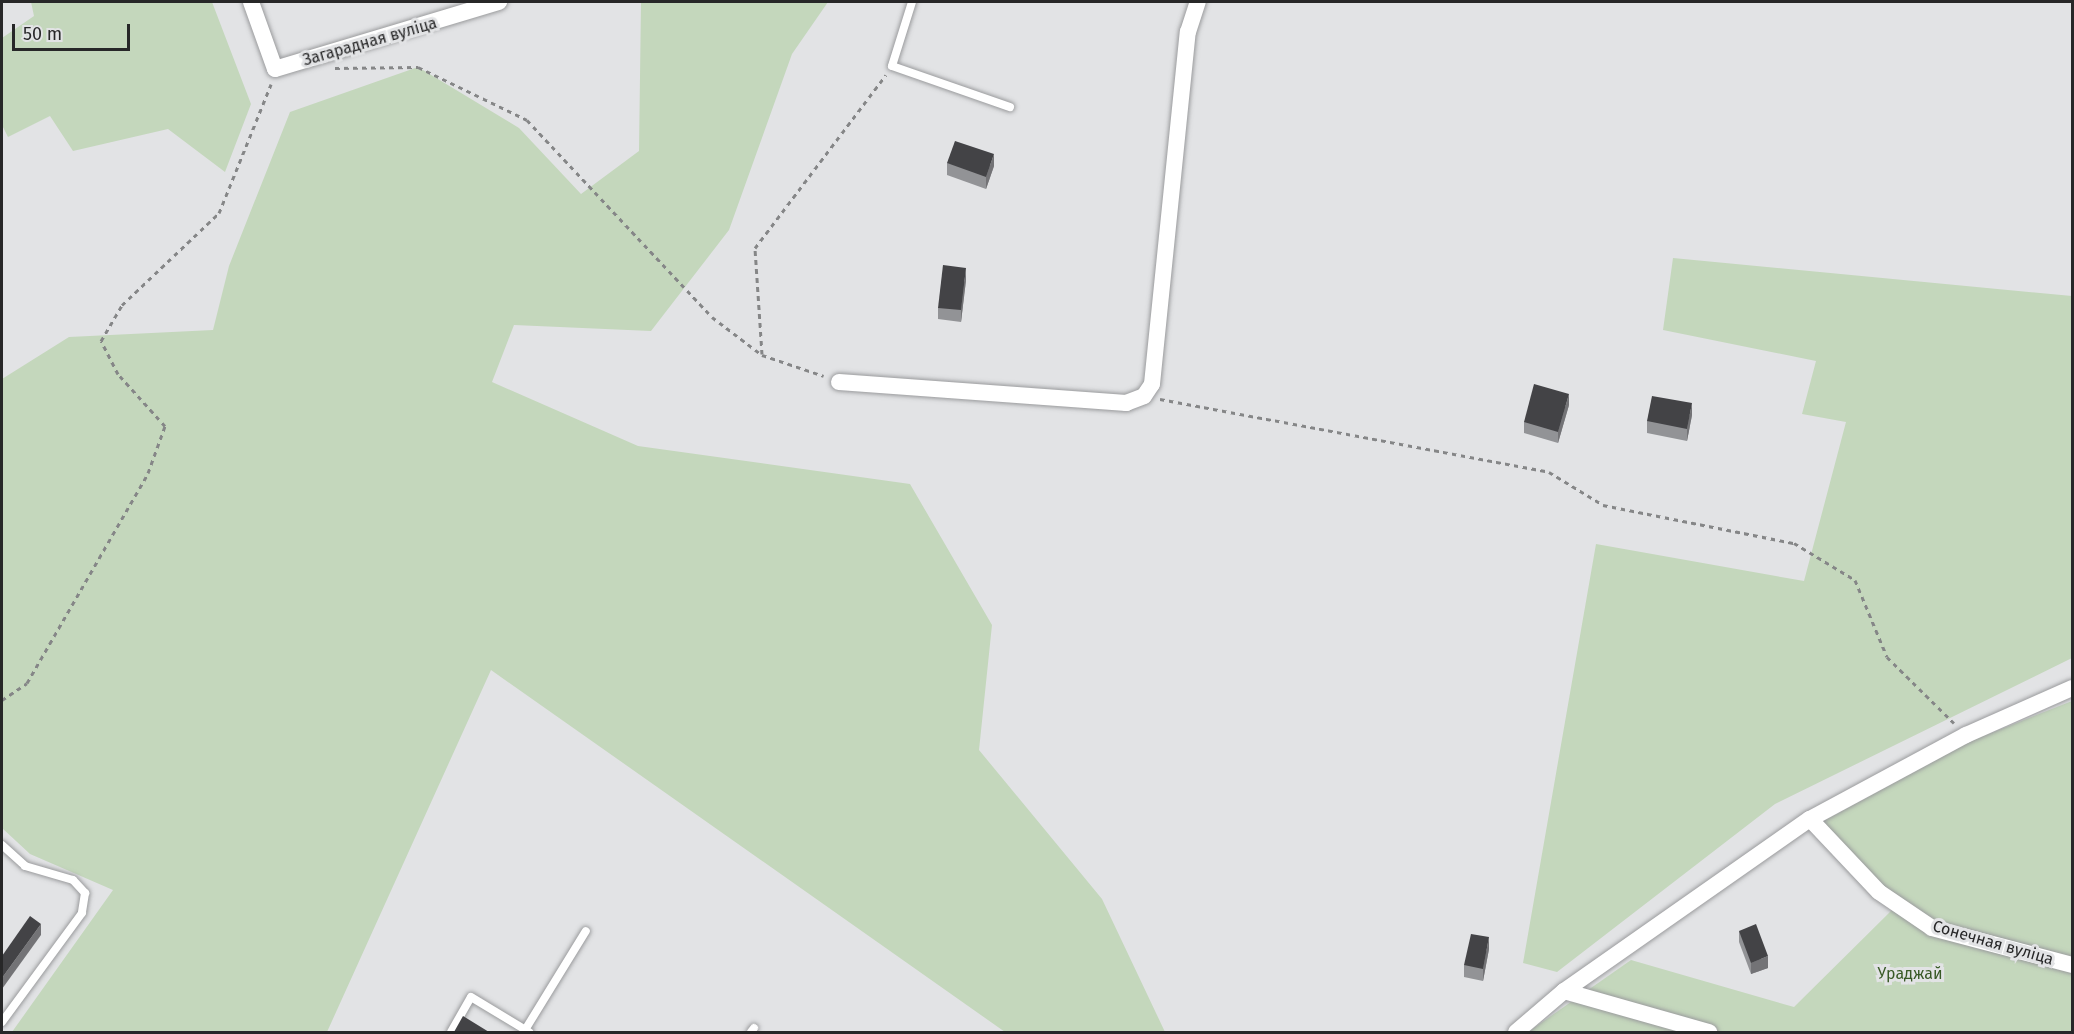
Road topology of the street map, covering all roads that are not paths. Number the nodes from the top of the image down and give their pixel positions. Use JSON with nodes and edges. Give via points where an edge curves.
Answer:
{"nodes":[{"id":1,"x":251,"y":2,"type":"edge"},
{"id":2,"x":499,"y":2,"type":"edge"},
{"id":3,"x":912,"y":2,"type":"edge"},
{"id":4,"x":1198,"y":2,"type":"edge"},
{"id":5,"x":1010,"y":107,"type":"dead end"},
{"id":6,"x":839,"y":382,"type":"road end"},
{"id":7,"x":2073,"y":688,"type":"edge"},
{"id":8,"x":1810,"y":819,"type":"junction"},
{"id":9,"x":2,"y":845,"type":"edge"},
{"id":10,"x":586,"y":931,"type":"dead end"},
{"id":11,"x":2073,"y":964,"type":"edge"},
{"id":12,"x":1564,"y":991,"type":"junction"},
{"id":13,"x":2,"y":1022,"type":"edge"},
{"id":14,"x":528,"y":1031,"type":"edge"},
{"id":15,"x":451,"y":1032,"type":"edge"},
{"id":16,"x":1516,"y":1032,"type":"edge"},
{"id":17,"x":1709,"y":1032,"type":"edge"}],
"edges":[{"from":1,"to":2,"type":"street","name":"Загарадная вуліца","via":[[275,69]]},
{"from":3,"to":5,"type":"lane","via":[[892,66]]},
{"from":4,"to":6,"type":"street","via":[[1188,32],[1152,384],[1144,396],[1126,403]]},
{"from":7,"to":8,"type":"street","via":[[1966,735]]},
{"from":8,"to":11,"type":"street","name":"Сонечная вуліца","via":[[1879,892],[1932,928]]},
{"from":8,"to":12,"type":"street"},
{"from":9,"to":13,"type":"lane","via":[[25,866],[73,880],[85,893],[82,913]]},
{"from":10,"to":14,"type":"lane"},
{"from":12,"to":16,"type":"street"},
{"from":12,"to":17,"type":"street"},
{"from":14,"to":15,"type":"lane","via":[[471,997]]}]}
